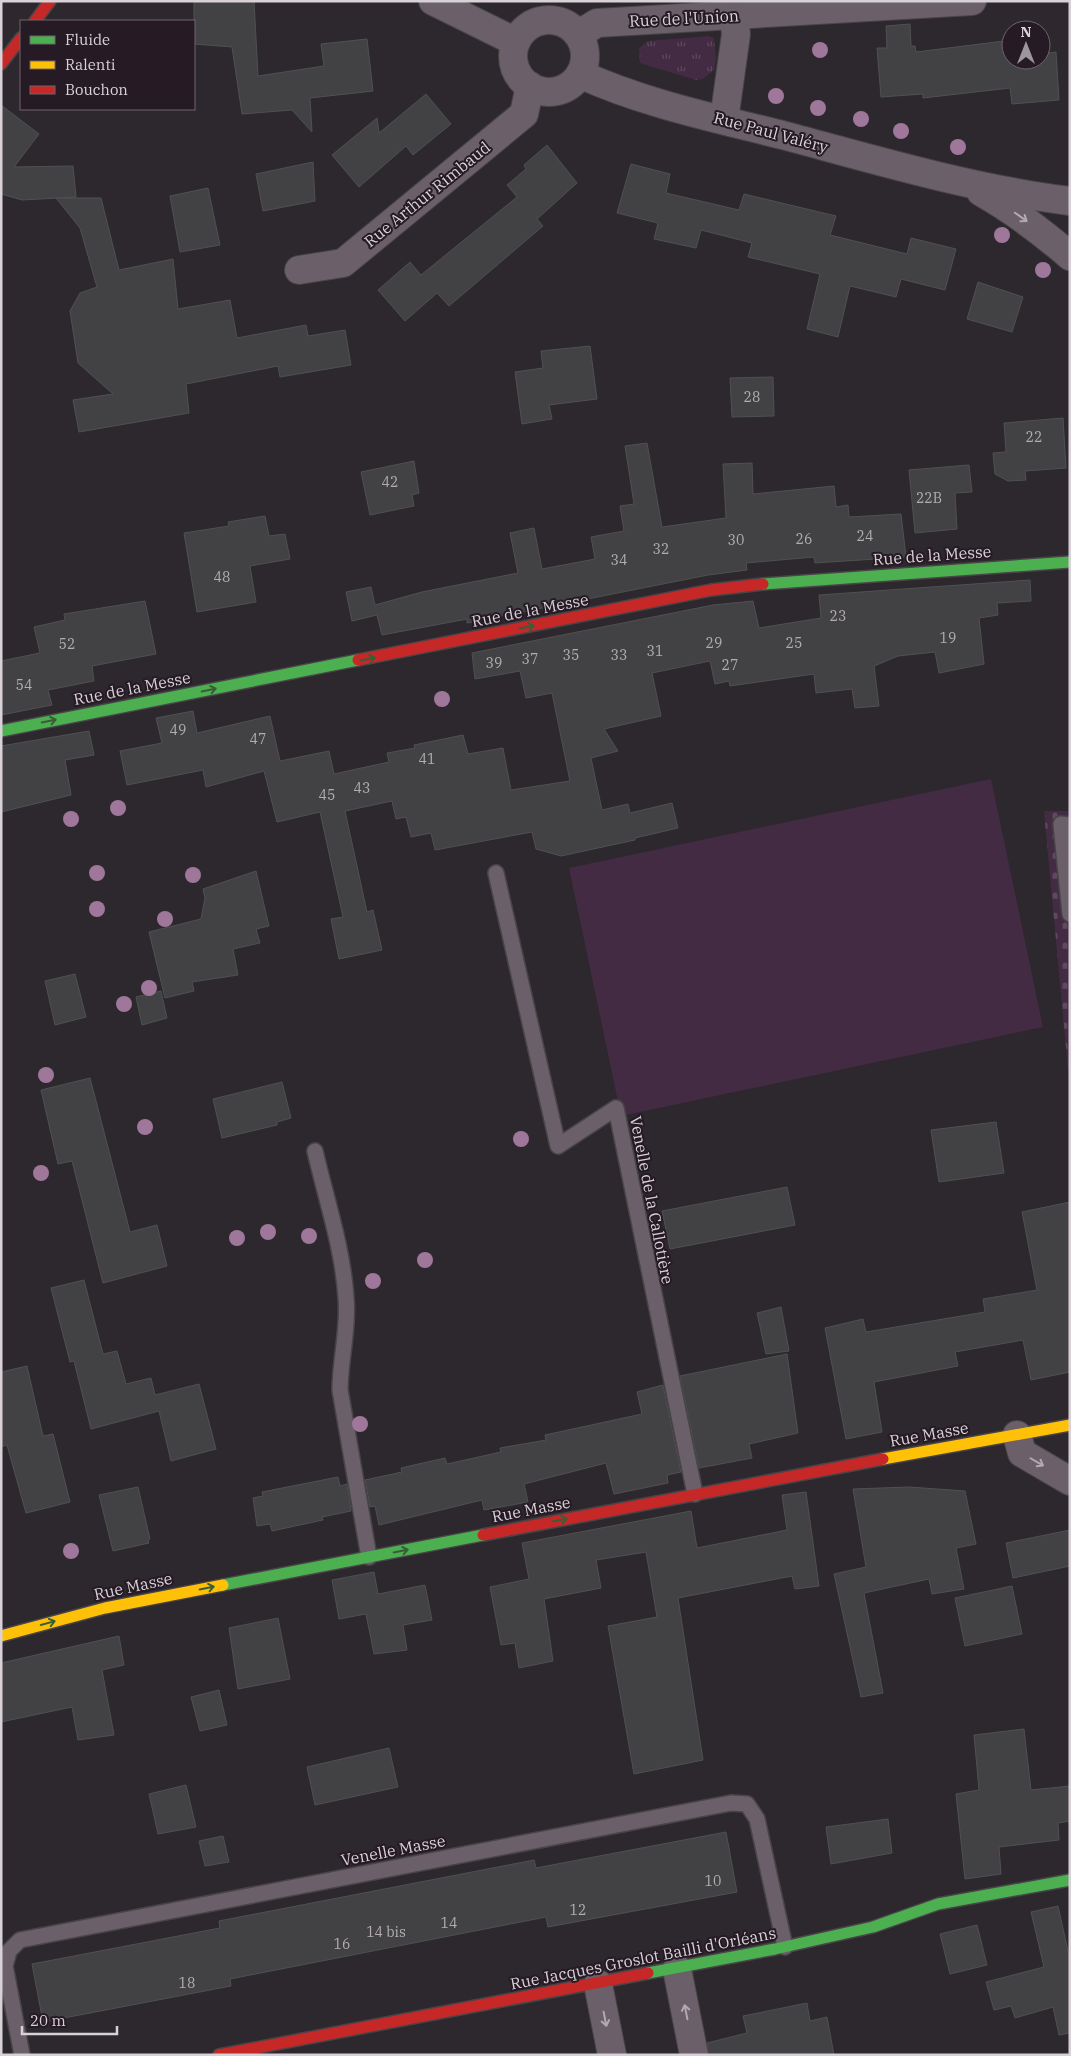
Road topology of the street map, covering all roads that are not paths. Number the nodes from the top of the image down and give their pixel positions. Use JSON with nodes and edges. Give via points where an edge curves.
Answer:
{"nodes":[{"id":1,"x":50,"y":1,"type":"edge"},
{"id":2,"x":433,"y":1,"type":"edge"},
{"id":3,"x":972,"y":1,"type":"edge"},
{"id":4,"x":734,"y":16,"type":"junction"},
{"id":5,"x":36,"y":20,"type":"edge"},
{"id":6,"x":579,"y":34,"type":"junction"},
{"id":7,"x":20,"y":39,"type":"edge"},
{"id":8,"x":516,"y":42,"type":"junction"},
{"id":9,"x":1,"y":64,"type":"edge"},
{"id":10,"x":580,"y":74,"type":"junction"},
{"id":11,"x":530,"y":86,"type":"junction"},
{"id":12,"x":724,"y":120,"type":"junction"},
{"id":13,"x":964,"y":183,"type":"junction"},
{"id":14,"x":1070,"y":201,"type":"edge"},
{"id":15,"x":1070,"y":256,"type":"edge"},
{"id":16,"x":299,"y":270,"type":"dead end"},
{"id":17,"x":1070,"y":562,"type":"edge"},
{"id":18,"x":1,"y":730,"type":"edge"},
{"id":19,"x":1070,"y":825,"type":"edge"},
{"id":20,"x":496,"y":873,"type":"dead end"},
{"id":21,"x":1070,"y":914,"type":"edge"},
{"id":22,"x":315,"y":1151,"type":"dead end"},
{"id":23,"x":1070,"y":1425,"type":"edge"},
{"id":24,"x":1017,"y":1435,"type":"junction"},
{"id":25,"x":1070,"y":1481,"type":"edge"},
{"id":26,"x":694,"y":1494,"type":"junction"},
{"id":27,"x":369,"y":1557,"type":"junction"},
{"id":28,"x":1,"y":1636,"type":"edge"},
{"id":29,"x":1070,"y":1880,"type":"edge"},
{"id":30,"x":785,"y":1947,"type":"junction"},
{"id":31,"x":677,"y":1969,"type":"junction"},
{"id":32,"x":598,"y":1984,"type":"junction"},
{"id":33,"x":22,"y":2055,"type":"edge"},
{"id":34,"x":218,"y":2055,"type":"edge"},
{"id":35,"x":612,"y":2055,"type":"edge"},
{"id":36,"x":694,"y":2055,"type":"edge"}],
"edges":[{"from":1,"to":5,"type":"street"},
{"from":2,"to":8,"type":"street"},
{"from":3,"to":4,"type":"street","name":"Rue de l'Union"},
{"from":4,"to":6,"type":"street","name":"Rue de l'Union","via":[[596,23]]},
{"from":4,"to":12,"type":"street","via":[[736,34]]},
{"from":6,"to":8,"type":"street","via":[[562,23],[540,21],[530,25]]},
{"from":6,"to":10,"type":"street","via":[[585,55]]},
{"from":7,"to":9,"type":"street"},
{"from":8,"to":11,"type":"street","via":[[513,62],[522,80]]},
{"from":10,"to":11,"type":"street","via":[[554,92]]},
{"from":10,"to":12,"type":"street","name":"Rue Paul Valéry","via":[[608,87]]},
{"from":11,"to":16,"type":"street","name":"Rue Arthur Rimbaud","via":[[524,114],[343,263]]},
{"from":12,"to":13,"type":"street","name":"Rue Paul Valéry"},
{"from":13,"to":14,"type":"street","name":"Rue Paul Valéry"},
{"from":13,"to":15,"type":"street","name":"Rue Paul Valéry","one_way":true,"via":[[1003,204]]},
{"from":18,"to":17,"type":"street","name":"Rue de la Messe","one_way":true,"via":[[711,590],[787,581]]},
{"from":19,"to":21,"type":"lane","via":[[1061,824]]},
{"from":20,"to":26,"type":"lane","name":"Venelle de la Callotière","via":[[558,1146],[616,1108]]},
{"from":22,"to":27,"type":"lane","via":[[343,1272],[347,1323],[340,1390]]},
{"from":23,"to":24,"type":"street","name":"Rue Masse"},
{"from":24,"to":25,"type":"street","one_way":true,"via":[[1022,1453]]},
{"from":24,"to":26,"type":"street","name":"Rue Masse"},
{"from":27,"to":26,"type":"street","name":"Rue Masse","one_way":true},
{"from":28,"to":27,"type":"street","name":"Rue Masse","one_way":true,"via":[[105,1608]]},
{"from":29,"to":30,"type":"street","name":"Rue Jacques Groslot Bailli d'Orléans","via":[[938,1904],[873,1927]]},
{"from":30,"to":31,"type":"street","name":"Rue Jacques Groslot Bailli d'Orléans"},
{"from":30,"to":33,"type":"lane","name":"Venelle Masse","via":[[757,1819],[747,1804],[730,1803],[20,1940],[9,1951],[5,1966]]},
{"from":31,"to":32,"type":"street","name":"Rue Jacques Groslot Bailli d'Orléans"},
{"from":36,"to":31,"type":"street","one_way":true},
{"from":32,"to":34,"type":"street","name":"Rue Jacques Groslot Bailli d'Orléans"},
{"from":32,"to":35,"type":"street","one_way":true}]}
